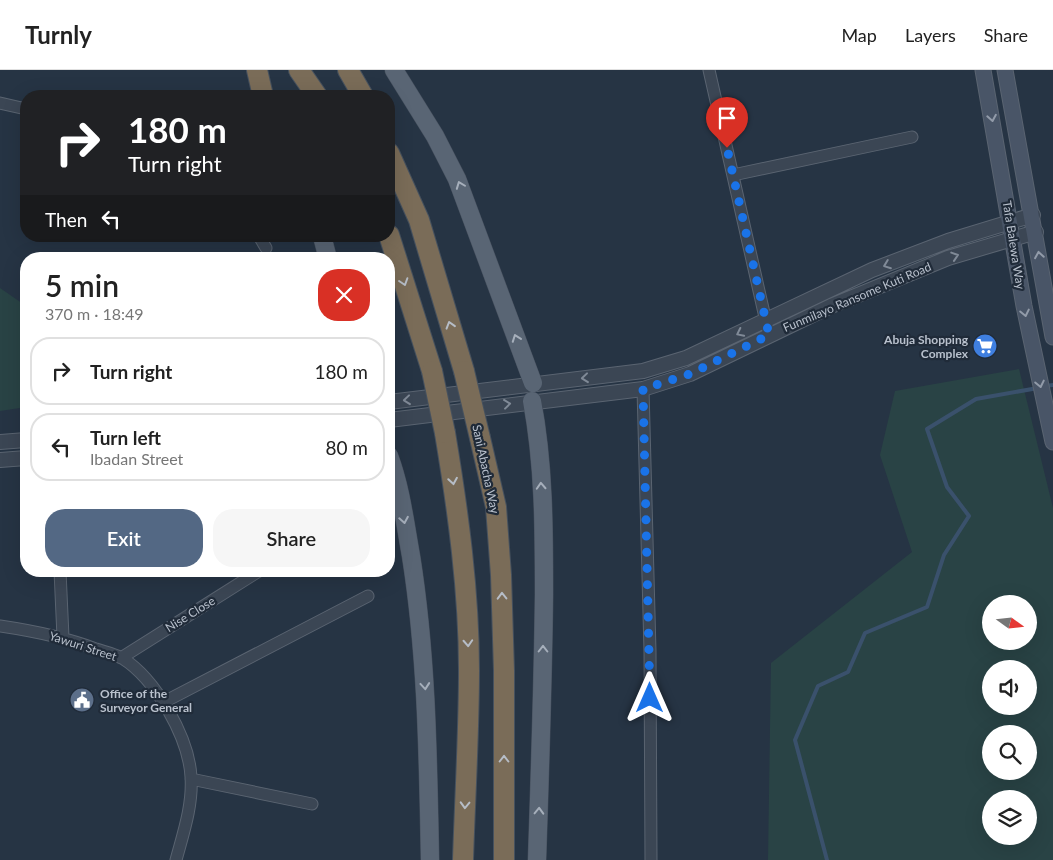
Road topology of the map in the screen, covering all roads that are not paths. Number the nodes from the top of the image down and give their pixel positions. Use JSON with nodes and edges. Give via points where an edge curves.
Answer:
{"nodes":[{"id":1,"x":257,"y":70,"type":"edge"},
{"id":2,"x":300,"y":70,"type":"edge"},
{"id":3,"x":348,"y":70,"type":"edge"},
{"id":4,"x":394,"y":70,"type":"edge"},
{"id":5,"x":708,"y":70,"type":"edge"},
{"id":6,"x":984,"y":70,"type":"edge"},
{"id":7,"x":1005,"y":70,"type":"edge"},
{"id":8,"x":262,"y":90,"type":"edge"},
{"id":9,"x":312,"y":90,"type":"edge"},
{"id":10,"x":360,"y":90,"type":"edge"},
{"id":11,"x":0,"y":103,"type":"edge"},
{"id":12,"x":20,"y":108,"type":"edge"},
{"id":13,"x":912,"y":137,"type":"dead end"},
{"id":14,"x":395,"y":166,"type":"edge"},
{"id":15,"x":733,"y":175,"type":"junction"},
{"id":16,"x":1033,"y":215,"type":"junction"},
{"id":17,"x":1011,"y":221,"type":"junction"},
{"id":18,"x":1036,"y":232,"type":"junction"},
{"id":19,"x":1014,"y":238,"type":"junction"},
{"id":20,"x":262,"y":242,"type":"edge"},
{"id":21,"x":266,"y":248,"type":"dead end"},
{"id":22,"x":395,"y":254,"type":"edge"},
{"id":23,"x":766,"y":320,"type":"junction"},
{"id":24,"x":769,"y":335,"type":"junction"},
{"id":25,"x":1053,"y":337,"type":"edge"},
{"id":26,"x":533,"y":383,"type":"junction"},
{"id":27,"x":643,"y":389,"type":"junction"},
{"id":28,"x":395,"y":401,"type":"edge"},
{"id":29,"x":532,"y":401,"type":"junction"},
{"id":30,"x":395,"y":419,"type":"edge"},
{"id":31,"x":20,"y":440,"type":"edge"},
{"id":32,"x":0,"y":442,"type":"edge"},
{"id":33,"x":1053,"y":442,"type":"edge"},
{"id":34,"x":20,"y":458,"type":"edge"},
{"id":35,"x":0,"y":460,"type":"edge"},
{"id":36,"x":395,"y":478,"type":"edge"},
{"id":37,"x":60,"y":577,"type":"edge"},
{"id":38,"x":249,"y":577,"type":"edge"},
{"id":39,"x":368,"y":596,"type":"dead end"},
{"id":40,"x":0,"y":626,"type":"edge"},
{"id":41,"x":64,"y":637,"type":"junction"},
{"id":42,"x":121,"y":658,"type":"junction"},
{"id":43,"x":164,"y":702,"type":"junction"},
{"id":44,"x":192,"y":778,"type":"junction"},
{"id":45,"x":312,"y":804,"type":"dead end"},
{"id":46,"x":176,"y":860,"type":"edge"},
{"id":47,"x":430,"y":860,"type":"edge"},
{"id":48,"x":463,"y":860,"type":"edge"},
{"id":49,"x":504,"y":860,"type":"edge"},
{"id":50,"x":537,"y":860,"type":"edge"},
{"id":51,"x":650,"y":860,"type":"edge"}],
"edges":[{"from":1,"to":8,"type":"highway"},
{"from":2,"to":9,"type":"highway"},
{"from":3,"to":10,"type":"highway"},
{"from":26,"to":4,"type":"main road","one_way":true,"via":[[457,179]]},
{"from":5,"to":15,"type":"street"},
{"from":6,"to":17,"type":"main road","name":"Tafa Balewa Way","one_way":true},
{"from":7,"to":16,"type":"main road","name":"Tafa Balewa Way"},
{"from":11,"to":12,"type":"street"},
{"from":13,"to":15,"type":"street"},
{"from":49,"to":14,"type":"highway","name":"Sani Abacha Way","one_way":true,"bridge":true,"via":[[502,575],[496,507],[464,371],[419,220]]},
{"from":15,"to":23,"type":"street"},
{"from":16,"to":17,"type":"street","name":"Funmilayo Ransome Kuti Road"},
{"from":16,"to":18,"type":"main road","name":"Tafa Balewa Way"},
{"from":17,"to":19,"type":"main road","name":"Tafa Balewa Way"},
{"from":17,"to":23,"type":"street","name":"Funmilayo Ransome Kuti Road","one_way":true,"via":[[872,270]]},
{"from":18,"to":19,"type":"street","name":"Funmilayo Ransome Kuti Road"},
{"from":25,"to":18,"type":"main road","name":"Tafa Balewa Way","one_way":true},
{"from":24,"to":19,"type":"street","name":"Funmilayo Ransome Kuti Road","one_way":true,"via":[[948,258]]},
{"from":19,"to":33,"type":"main road","name":"Tafa Balewa Way","one_way":true},
{"from":20,"to":21,"type":"street"},
{"from":22,"to":48,"type":"highway","one_way":true,"bridge":true,"via":[[432,371],[445,433],[464,568],[469,661]]},
{"from":23,"to":24,"type":"street"},
{"from":23,"to":26,"type":"street","name":"Funmilayo Ransome Kuti Road","one_way":true,"via":[[686,358],[643,371]]},
{"from":24,"to":27,"type":"street","name":"Funmilayo Ransome Kuti Road","via":[[690,374]]},
{"from":26,"to":28,"type":"street","name":"Funmilayo Ransome Kuti Road","one_way":true},
{"from":27,"to":29,"type":"street","name":"Funmilayo Ransome Kuti Road"},
{"from":27,"to":51,"type":"street","via":[[650,651]]},
{"from":30,"to":29,"type":"street","name":"Funmilayo Ransome Kuti Road","one_way":true},
{"from":50,"to":29,"type":"main road","one_way":true,"via":[[544,534],[538,431]]},
{"from":31,"to":32,"type":"street"},
{"from":34,"to":35,"type":"street"},
{"from":36,"to":47,"type":"main road","one_way":true,"via":[[418,602],[427,710]]},
{"from":37,"to":41,"type":"street"},
{"from":38,"to":42,"type":"street","name":"Nise Close"},
{"from":39,"to":43,"type":"street"},
{"from":40,"to":41,"type":"street","name":"Yawuri Street"},
{"from":41,"to":42,"type":"street","name":"Yawuri Street"},
{"from":42,"to":43,"type":"street","name":"Yawuri Street","via":[[137,670]]},
{"from":43,"to":44,"type":"street","name":"Yawuri Street","via":[[182,740]]},
{"from":44,"to":45,"type":"street"},
{"from":44,"to":46,"type":"street","name":"Yawuri Street","via":[[186,822]]}]}
